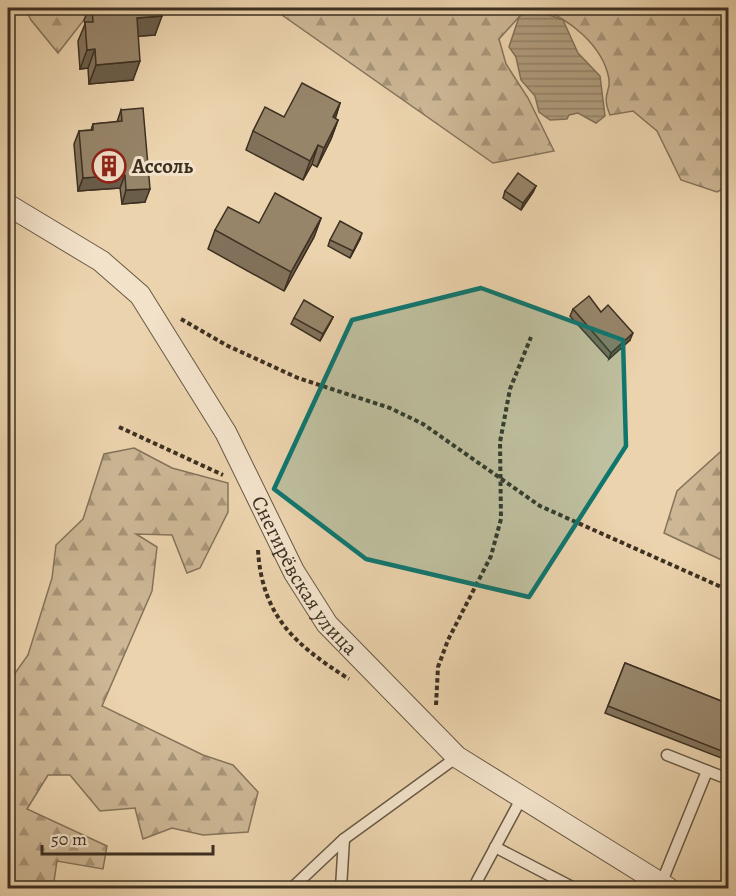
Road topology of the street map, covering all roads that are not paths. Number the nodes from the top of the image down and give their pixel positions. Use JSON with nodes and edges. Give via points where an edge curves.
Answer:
{"nodes":[{"id":1,"x":8,"y":205,"type":"edge"},
{"id":2,"x":667,"y":754,"type":"dead end"},
{"id":3,"x":457,"y":757,"type":"junction"},
{"id":4,"x":707,"y":771,"type":"junction"},
{"id":5,"x":729,"y":779,"type":"edge"},
{"id":6,"x":521,"y":799,"type":"junction"},
{"id":7,"x":344,"y":839,"type":"junction"},
{"id":8,"x":495,"y":847,"type":"junction"},
{"id":9,"x":477,"y":881,"type":"dead end"},
{"id":10,"x":664,"y":886,"type":"edge"},
{"id":11,"x":292,"y":888,"type":"edge"},
{"id":12,"x":341,"y":888,"type":"edge"},
{"id":13,"x":574,"y":888,"type":"edge"}],
"edges":[{"from":1,"to":3,"type":"street","name":"Снегирёвская улица","via":[[101,261],[140,295],[226,433],[294,572],[327,624]]},
{"from":2,"to":4,"type":"lane"},
{"from":3,"to":6,"type":"street","name":"Снегирёвская улица"},
{"from":3,"to":7,"type":"lane"},
{"from":4,"to":5,"type":"lane"},
{"from":4,"to":10,"type":"lane"},
{"from":6,"to":8,"type":"lane"},
{"from":6,"to":10,"type":"street","name":"Снегирёвская улица"},
{"from":7,"to":11,"type":"lane"},
{"from":7,"to":12,"type":"lane"},
{"from":8,"to":9,"type":"lane"},
{"from":8,"to":13,"type":"lane"}]}
